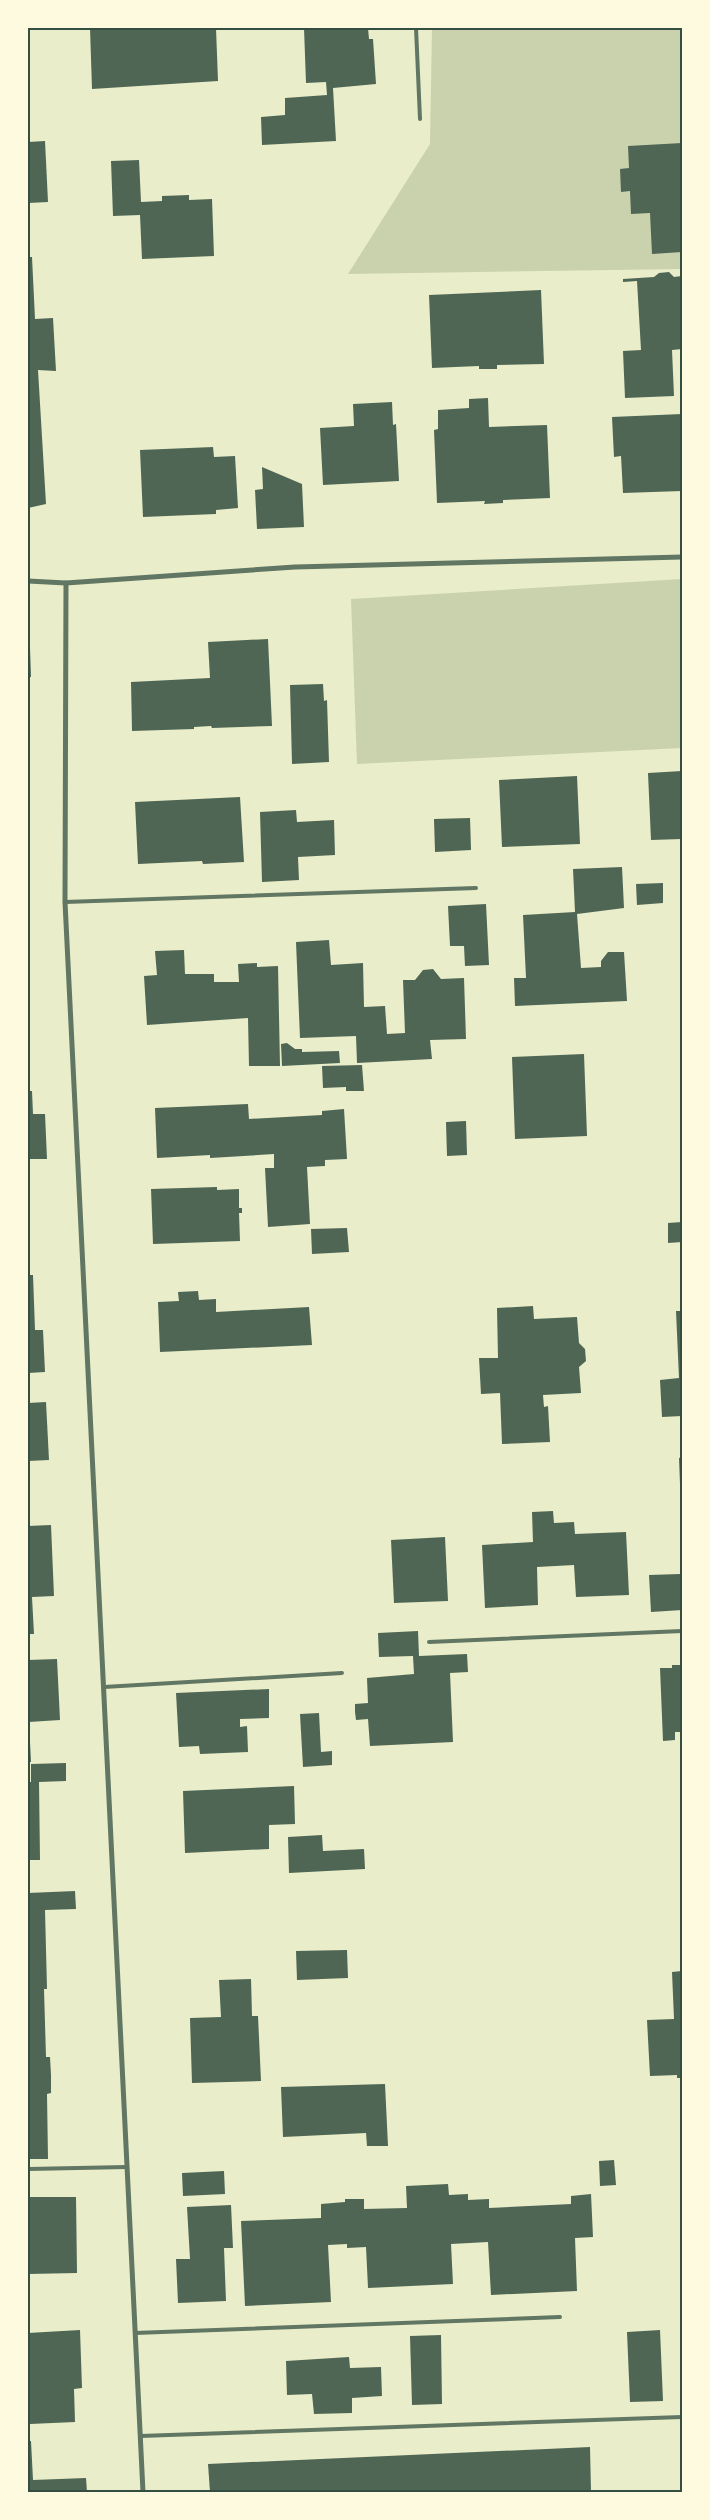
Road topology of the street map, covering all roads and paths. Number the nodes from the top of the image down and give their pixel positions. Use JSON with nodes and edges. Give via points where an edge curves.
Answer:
{"nodes":[{"id":1,"x":416,"y":28,"type":"edge"},
{"id":2,"x":420,"y":119,"type":"dead end"},
{"id":3,"x":682,"y":557,"type":"edge"},
{"id":4,"x":28,"y":581,"type":"edge"},
{"id":5,"x":66,"y":583,"type":"junction"},
{"id":6,"x":476,"y":888,"type":"dead end"},
{"id":7,"x":65,"y":902,"type":"junction"},
{"id":8,"x":682,"y":1631,"type":"edge"},
{"id":9,"x":429,"y":1642,"type":"dead end"},
{"id":10,"x":342,"y":1673,"type":"dead end"},
{"id":11,"x":104,"y":1687,"type":"junction"},
{"id":12,"x":127,"y":2167,"type":"junction"},
{"id":13,"x":28,"y":2169,"type":"edge"},
{"id":14,"x":560,"y":2317,"type":"dead end"},
{"id":15,"x":134,"y":2333,"type":"junction"},
{"id":16,"x":682,"y":2417,"type":"edge"},
{"id":17,"x":140,"y":2436,"type":"junction"},
{"id":18,"x":143,"y":2492,"type":"edge"}],
"edges":[{"from":1,"to":2,"type":"lane"},
{"from":3,"to":5,"type":"street","via":[[295,567]]},
{"from":4,"to":5,"type":"street"},
{"from":5,"to":7,"type":"street"},
{"from":6,"to":7,"type":"lane"},
{"from":7,"to":11,"type":"street"},
{"from":8,"to":9,"type":"lane"},
{"from":10,"to":11,"type":"lane"},
{"from":11,"to":12,"type":"street"},
{"from":12,"to":13,"type":"lane"},
{"from":12,"to":15,"type":"street"},
{"from":14,"to":15,"type":"lane"},
{"from":15,"to":17,"type":"street"},
{"from":16,"to":17,"type":"lane"},
{"from":17,"to":18,"type":"street"}]}
